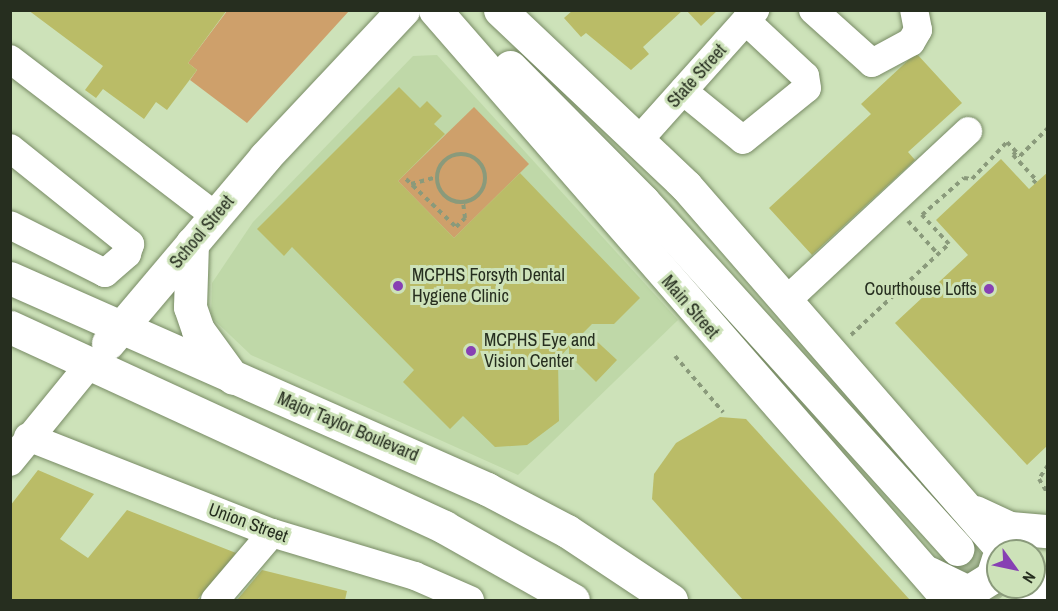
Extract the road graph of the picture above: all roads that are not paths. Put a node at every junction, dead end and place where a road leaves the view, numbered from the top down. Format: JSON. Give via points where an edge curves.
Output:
{"nodes":[{"id":1,"x":403,"y":10,"type":"edge"},
{"id":2,"x":435,"y":10,"type":"edge"},
{"id":3,"x":456,"y":10,"type":"edge"},
{"id":4,"x":500,"y":10,"type":"edge"},
{"id":5,"x":813,"y":10,"type":"edge"},
{"id":6,"x":914,"y":10,"type":"edge"},
{"id":7,"x":751,"y":16,"type":"edge"},
{"id":8,"x":10,"y":59,"type":"edge"},
{"id":9,"x":683,"y":91,"type":"junction"},
{"id":10,"x":968,"y":131,"type":"dead end"},
{"id":11,"x":638,"y":141,"type":"junction"},
{"id":12,"x":10,"y":148,"type":"edge"},
{"id":13,"x":215,"y":216,"type":"junction"},
{"id":14,"x":10,"y":225,"type":"edge"},
{"id":15,"x":192,"y":243,"type":"junction"},
{"id":16,"x":10,"y":278,"type":"edge"},
{"id":17,"x":786,"y":301,"type":"junction"},
{"id":18,"x":10,"y":327,"type":"edge"},
{"id":19,"x":121,"y":328,"type":"junction"},
{"id":20,"x":90,"y":364,"type":"junction"},
{"id":21,"x":234,"y":380,"type":"junction"},
{"id":22,"x":28,"y":437,"type":"junction"},
{"id":23,"x":10,"y":462,"type":"edge"},
{"id":24,"x":964,"y":506,"type":"junction"},
{"id":25,"x":1047,"y":531,"type":"edge"},
{"id":26,"x":272,"y":533,"type":"junction"},
{"id":27,"x":990,"y":539,"type":"tunnel mouth"},
{"id":28,"x":957,"y":549,"type":"tunnel mouth"},
{"id":29,"x":922,"y":569,"type":"junction"},
{"id":30,"x":986,"y":581,"type":"edge"},
{"id":31,"x":215,"y":600,"type":"edge"},
{"id":32,"x":470,"y":600,"type":"edge"},
{"id":33,"x":573,"y":600,"type":"edge"},
{"id":34,"x":671,"y":600,"type":"edge"},
{"id":35,"x":950,"y":600,"type":"edge"}],
"edges":[{"from":1,"to":13,"type":"main road","name":"School Street"},
{"from":2,"to":29,"type":"main road","name":"Main Street"},
{"from":3,"to":28,"type":"main road","via":[[643,201]]},
{"from":4,"to":11,"type":"main road"},
{"from":5,"to":6,"type":"street","via":[[872,63],[911,42],[918,30]]},
{"from":7,"to":9,"type":"street","name":"State Street"},
{"from":7,"to":9,"type":"street","via":[[805,76],[807,88],[743,140]]},
{"from":8,"to":13,"type":"street"},
{"from":9,"to":11,"type":"street","name":"State Street"},
{"from":10,"to":17,"type":"street"},
{"from":11,"to":17,"type":"main road","via":[[686,186]]},
{"from":12,"to":14,"type":"street","via":[[130,244],[127,254],[105,273]]},
{"from":13,"to":15,"type":"main road","name":"School Street"},
{"from":15,"to":19,"type":"main road","name":"School Street"},
{"from":15,"to":21,"type":"main road","via":[[189,301],[198,330]]},
{"from":16,"to":19,"type":"main road","name":"Major Taylor Boulevard"},
{"from":17,"to":24,"type":"main road"},
{"from":18,"to":20,"type":"main road"},
{"from":19,"to":20,"type":"main road","name":"School Street"},
{"from":19,"to":21,"type":"main road","name":"Major Taylor Boulevard"},
{"from":20,"to":22,"type":"street","name":"School Street"},
{"from":20,"to":33,"type":"main road","via":[[435,522]]},
{"from":21,"to":34,"type":"main road","name":"Major Taylor Boulevard","via":[[337,420],[518,504]]},
{"from":22,"to":23,"type":"street","name":"School Street"},
{"from":22,"to":26,"type":"street","name":"Union Street"},
{"from":24,"to":25,"type":"main road","via":[[1010,528]]},
{"from":24,"to":27,"type":"main road"},
{"from":26,"to":31,"type":"street"},
{"from":26,"to":32,"type":"street","name":"Union Street","via":[[415,576]]},
{"from":29,"to":30,"type":"main road","via":[[968,592]]},
{"from":29,"to":35,"type":"main road","name":"Main Street"}]}
